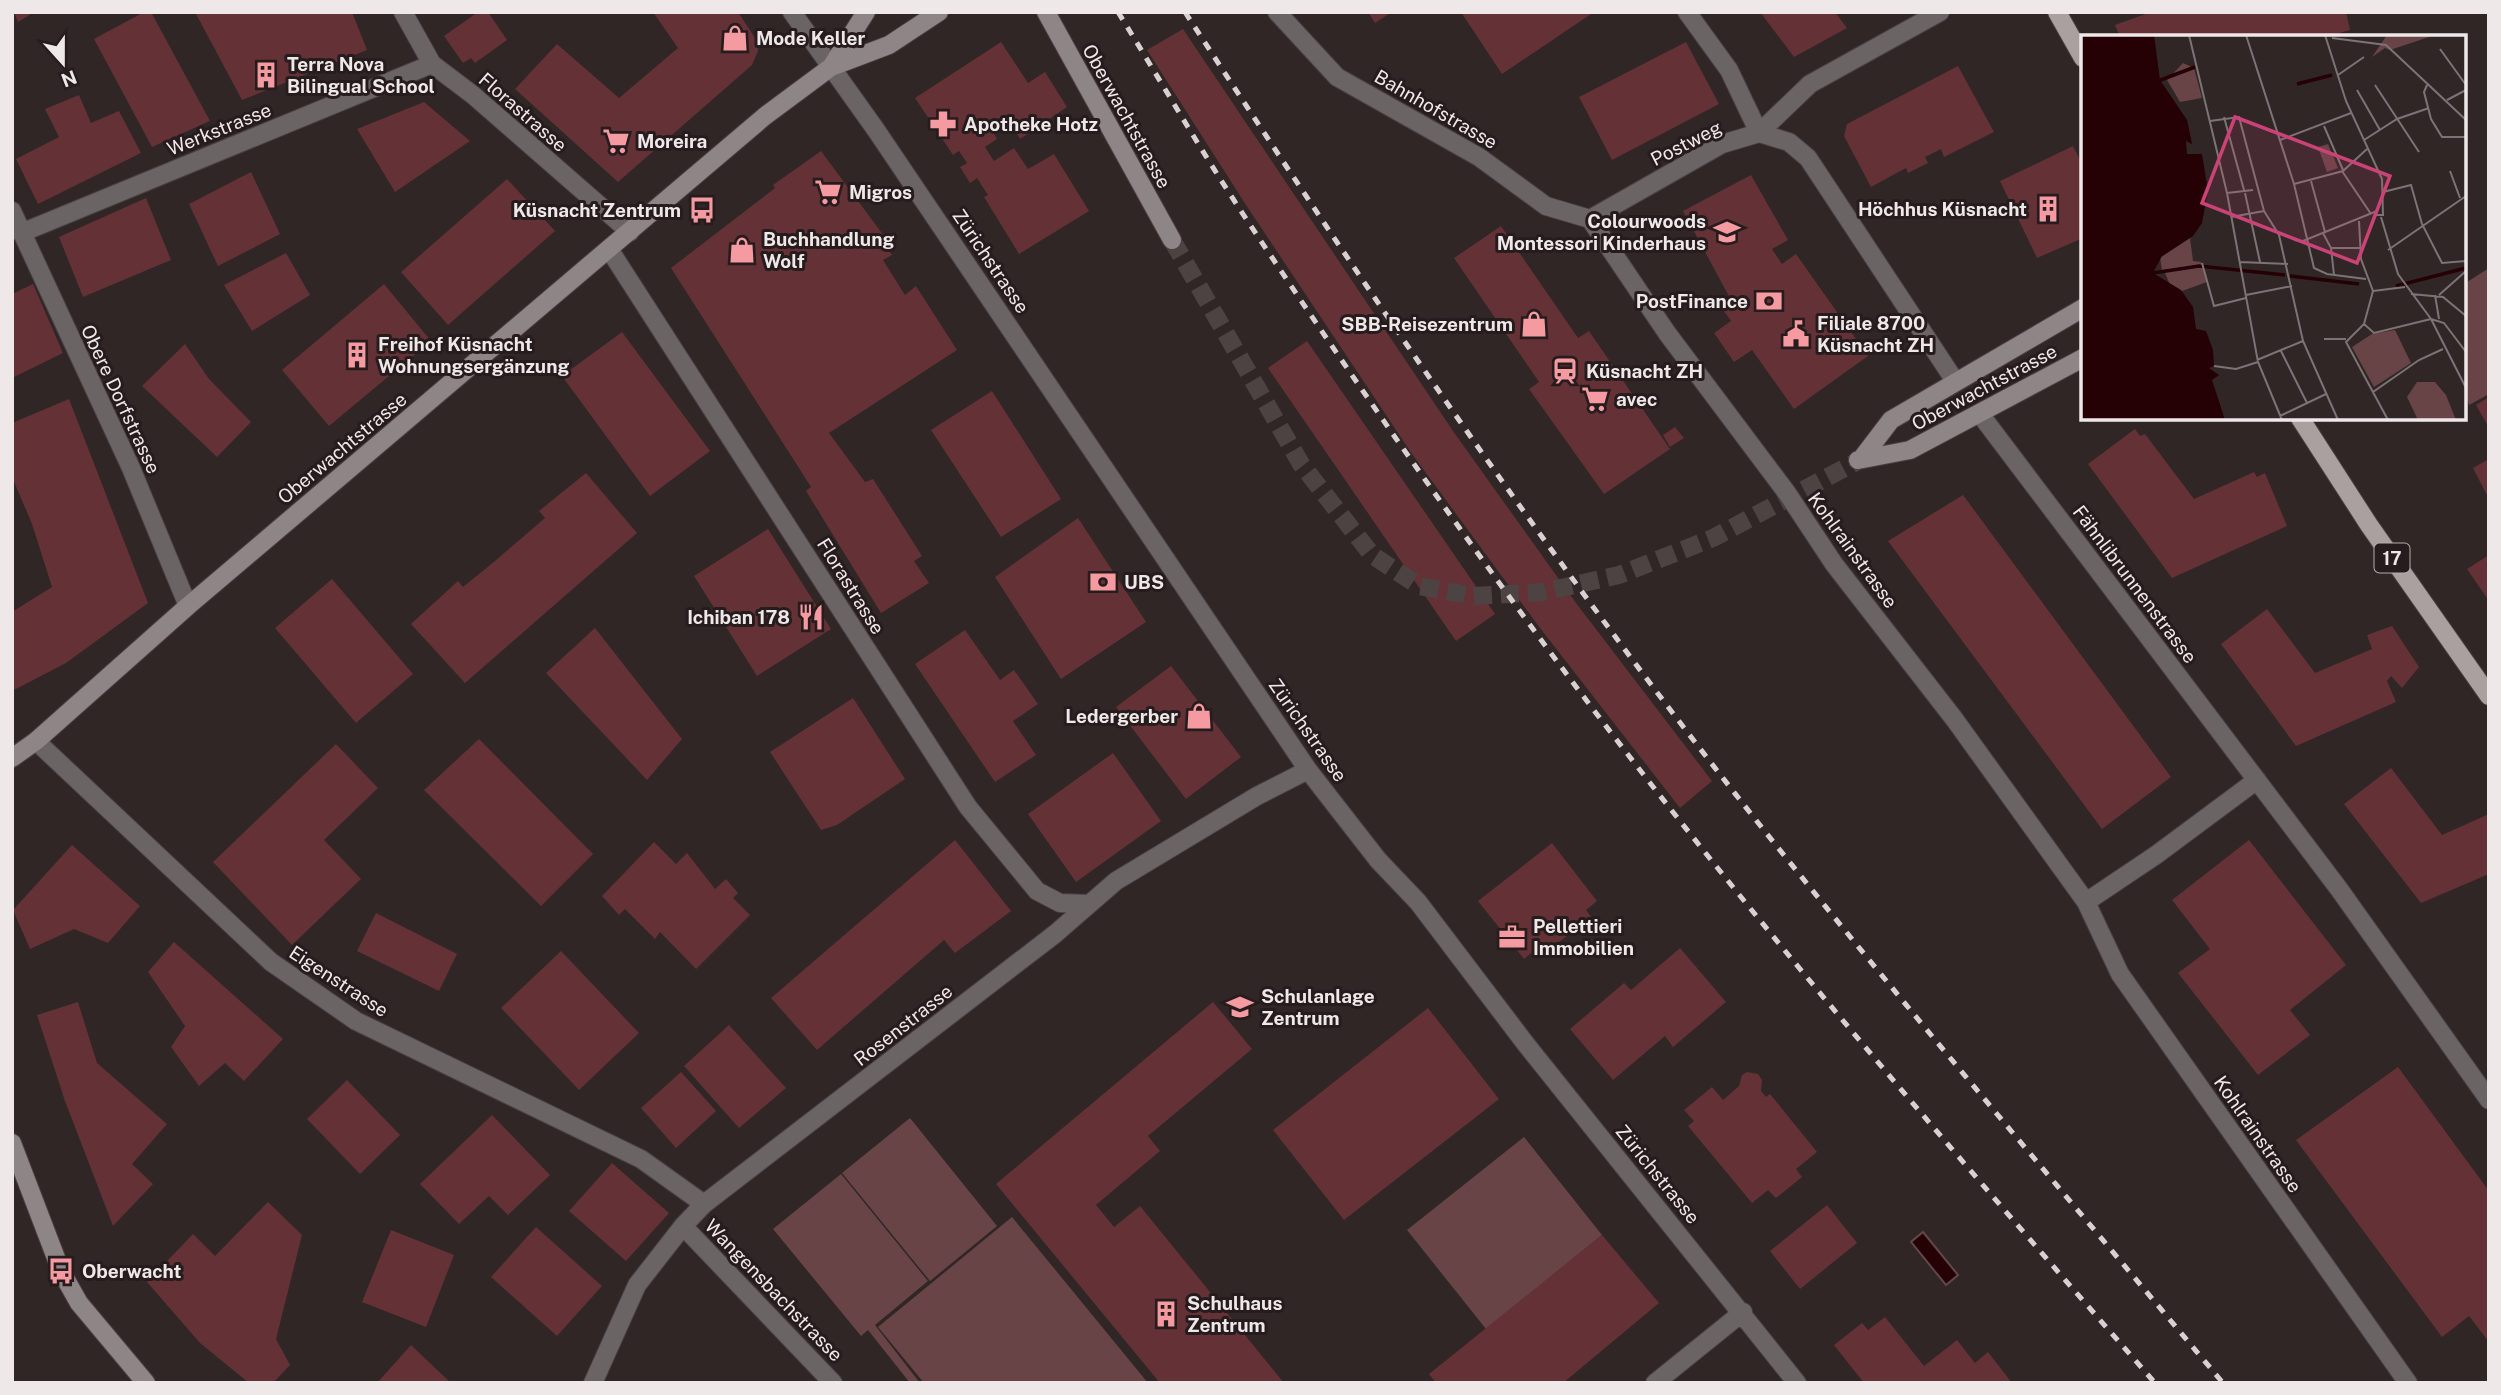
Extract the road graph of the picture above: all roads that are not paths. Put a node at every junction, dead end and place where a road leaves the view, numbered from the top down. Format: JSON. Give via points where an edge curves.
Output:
{"nodes":[{"id":1,"x":403,"y":12,"type":"edge"},
{"id":2,"x":792,"y":12,"type":"edge"},
{"id":3,"x":866,"y":12,"type":"edge"},
{"id":4,"x":939,"y":12,"type":"edge"},
{"id":5,"x":1045,"y":12,"type":"edge"},
{"id":6,"x":1277,"y":12,"type":"edge"},
{"id":7,"x":1687,"y":12,"type":"edge"},
{"id":8,"x":1940,"y":12,"type":"edge"},
{"id":9,"x":2057,"y":12,"type":"edge"},
{"id":10,"x":2081,"y":54,"type":"edge"},
{"id":11,"x":432,"y":64,"type":"junction"},
{"id":12,"x":831,"y":67,"type":"junction"},
{"id":13,"x":1759,"y":133,"type":"junction"},
{"id":14,"x":12,"y":211,"type":"edge"},
{"id":15,"x":1590,"y":219,"type":"junction"},
{"id":16,"x":630,"y":232,"type":"junction"},
{"id":17,"x":21,"y":233,"type":"junction"},
{"id":18,"x":1172,"y":240,"type":"tunnel mouth"},
{"id":19,"x":609,"y":249,"type":"junction"},
{"id":20,"x":2081,"y":309,"type":"edge"},
{"id":21,"x":2081,"y":359,"type":"edge"},
{"id":22,"x":1955,"y":381,"type":"junction"},
{"id":23,"x":1980,"y":414,"type":"junction"},
{"id":24,"x":2301,"y":420,"type":"edge"},
{"id":25,"x":188,"y":606,"type":"junction"},
{"id":26,"x":2489,"y":696,"type":"edge"},
{"id":27,"x":36,"y":741,"type":"junction"},
{"id":28,"x":12,"y":758,"type":"edge"},
{"id":29,"x":1308,"y":770,"type":"junction"},
{"id":30,"x":2257,"y":780,"type":"junction"},
{"id":31,"x":2086,"y":902,"type":"junction"},
{"id":32,"x":1089,"y":904,"type":"junction"},
{"id":33,"x":2489,"y":1100,"type":"edge"},
{"id":34,"x":12,"y":1143,"type":"edge"},
{"id":35,"x":704,"y":1204,"type":"junction"},
{"id":36,"x":683,"y":1226,"type":"junction"},
{"id":37,"x":1743,"y":1312,"type":"junction"},
{"id":38,"x":146,"y":1383,"type":"edge"},
{"id":39,"x":593,"y":1383,"type":"edge"},
{"id":40,"x":833,"y":1383,"type":"edge"},
{"id":41,"x":1655,"y":1383,"type":"edge"},
{"id":42,"x":1797,"y":1383,"type":"edge"},
{"id":43,"x":2408,"y":1383,"type":"edge"}],
"edges":[{"from":1,"to":11,"type":"street","name":"Florastrasse"},
{"from":2,"to":12,"type":"street","name":"Zürichstrasse"},
{"from":3,"to":12,"type":"main road","name":"Oberwachtstrasse"},
{"from":4,"to":12,"type":"main road","name":"Oberwachtstrasse","via":[[889,45]]},
{"from":5,"to":18,"type":"main road","name":"Oberwachtstrasse"},
{"from":6,"to":15,"type":"street","name":"Bahnhofstrasse","via":[[1337,77],[1479,157],[1546,206]]},
{"from":7,"to":13,"type":"street","via":[[1729,71]]},
{"from":8,"to":13,"type":"street","name":"Postweg","via":[[1810,83]]},
{"from":9,"to":10,"type":"main road"},
{"from":11,"to":16,"type":"street","name":"Florastrasse","via":[[473,94]]},
{"from":11,"to":17,"type":"street","name":"Werkstrasse"},
{"from":12,"to":16,"type":"main road","name":"Oberwachtstrasse","via":[[765,116]]},
{"from":12,"to":29,"type":"street","name":"Zürichstrasse"},
{"from":13,"to":15,"type":"street","name":"Postweg","via":[[1722,144]]},
{"from":13,"to":22,"type":"street","via":[[1789,142],[1808,158]]},
{"from":14,"to":17,"type":"street","name":"Obere Dorfstrasse"},
{"from":15,"to":31,"type":"street","name":"Kohlrainstrasse","via":[[1834,564],[1955,720]]},
{"from":16,"to":19,"type":"main road","name":"Oberwachtstrasse"},
{"from":17,"to":25,"type":"street","name":"Obere Dorfstrasse","via":[[131,468]]},
{"from":19,"to":25,"type":"main road","name":"Oberwachtstrasse"},
{"from":19,"to":32,"type":"street","name":"Florastrasse","via":[[968,807],[1037,891],[1059,903]]},
{"from":20,"to":22,"type":"main road","name":"Oberwachtstrasse"},
{"from":21,"to":23,"type":"main road","name":"Oberwachtstrasse"},
{"from":22,"to":23,"type":"main road","name":"Oberwachtstrasse","via":[[1891,420],[1859,460],[1910,450]]},
{"from":23,"to":30,"type":"street","name":"Fähnlibrunnenstrasse"},
{"from":24,"to":26,"type":"main road","number":"17"},
{"from":25,"to":27,"type":"main road","name":"Oberwachtstrasse"},
{"from":27,"to":28,"type":"main road","name":"Oberwachtstrasse"},
{"from":27,"to":35,"type":"street","name":"Eigenstrasse","via":[[271,962],[356,1021],[641,1159]]},
{"from":29,"to":32,"type":"street","name":"Rosenstrasse","via":[[1116,881]]},
{"from":29,"to":37,"type":"street","name":"Zürichstrasse"},
{"from":30,"to":31,"type":"street"},
{"from":30,"to":33,"type":"street","name":"Fähnlibrunnenstrasse"},
{"from":31,"to":43,"type":"street","name":"Kohlrainstrasse","via":[[2120,974]]},
{"from":32,"to":35,"type":"street","name":"Rosenstrasse"},
{"from":34,"to":38,"type":"main road","via":[[61,1270],[79,1303]]},
{"from":35,"to":36,"type":"street","name":"Rosenstrasse"},
{"from":36,"to":39,"type":"street","name":"Rosenstrasse","via":[[637,1285]]},
{"from":36,"to":40,"type":"street","name":"Wangensbachstrasse"},
{"from":37,"to":41,"type":"street"},
{"from":37,"to":42,"type":"street","name":"Zürichstrasse"}]}
